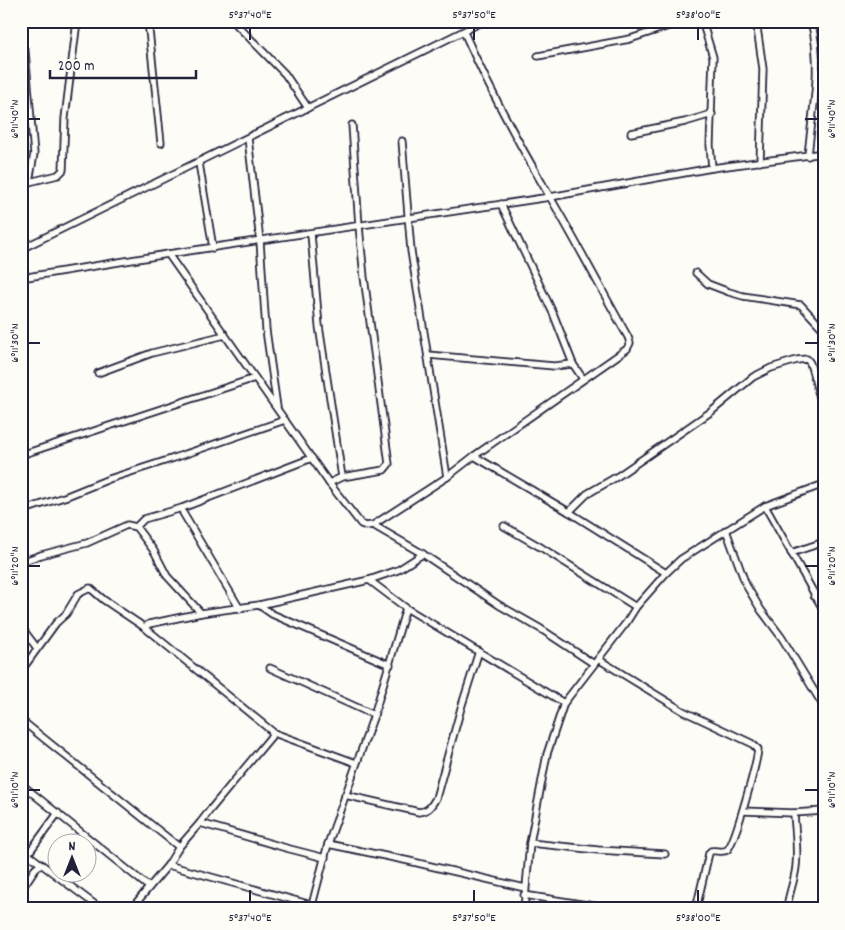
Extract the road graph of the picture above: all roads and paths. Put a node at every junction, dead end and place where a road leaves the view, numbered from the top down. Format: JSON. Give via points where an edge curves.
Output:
{"nodes":[{"id":1,"x":77,"y":21,"type":"edge"},
{"id":2,"x":148,"y":21,"type":"edge"},
{"id":3,"x":233,"y":21,"type":"edge"},
{"id":4,"x":484,"y":21,"type":"edge"},
{"id":5,"x":691,"y":21,"type":"edge"},
{"id":6,"x":702,"y":21,"type":"edge"},
{"id":7,"x":756,"y":21,"type":"edge"},
{"id":8,"x":810,"y":21,"type":"edge"},
{"id":9,"x":464,"y":32,"type":"junction"},
{"id":10,"x":24,"y":51,"type":"dead end"},
{"id":11,"x":538,"y":56,"type":"dead end"},
{"id":12,"x":308,"y":108,"type":"junction"},
{"id":13,"x":712,"y":114,"type":"junction"},
{"id":14,"x":352,"y":125,"type":"dead end"},
{"id":15,"x":631,"y":133,"type":"dead end"},
{"id":16,"x":248,"y":138,"type":"junction"},
{"id":17,"x":402,"y":141,"type":"dead end"},
{"id":18,"x":161,"y":143,"type":"dead end"},
{"id":19,"x":824,"y":153,"type":"edge"},
{"id":20,"x":808,"y":156,"type":"junction"},
{"id":21,"x":760,"y":162,"type":"junction"},
{"id":22,"x":199,"y":163,"type":"junction"},
{"id":23,"x":712,"y":168,"type":"junction"},
{"id":24,"x":29,"y":182,"type":"junction"},
{"id":25,"x":21,"y":184,"type":"edge"},
{"id":26,"x":550,"y":197,"type":"junction"},
{"id":27,"x":501,"y":204,"type":"junction"},
{"id":28,"x":408,"y":219,"type":"junction"},
{"id":29,"x":359,"y":226,"type":"junction"},
{"id":30,"x":311,"y":234,"type":"junction"},
{"id":31,"x":260,"y":241,"type":"junction"},
{"id":32,"x":212,"y":248,"type":"junction"},
{"id":33,"x":21,"y":249,"type":"edge"},
{"id":34,"x":168,"y":254,"type":"junction"},
{"id":35,"x":696,"y":273,"type":"dead end"},
{"id":36,"x":21,"y":278,"type":"edge"},
{"id":37,"x":824,"y":330,"type":"edge"},
{"id":38,"x":225,"y":335,"type":"junction"},
{"id":39,"x":428,"y":355,"type":"junction"},
{"id":40,"x":573,"y":364,"type":"junction"},
{"id":41,"x":824,"y":364,"type":"edge"},
{"id":42,"x":98,"y":373,"type":"dead end"},
{"id":43,"x":255,"y":378,"type":"junction"},
{"id":44,"x":814,"y":378,"type":"junction"},
{"id":45,"x":583,"y":379,"type":"junction"},
{"id":46,"x":824,"y":384,"type":"edge"},
{"id":47,"x":817,"y":388,"type":"junction"},
{"id":48,"x":278,"y":410,"type":"junction"},
{"id":49,"x":824,"y":412,"type":"edge"},
{"id":50,"x":285,"y":420,"type":"junction"},
{"id":51,"x":21,"y":455,"type":"edge"},
{"id":52,"x":474,"y":456,"type":"junction"},
{"id":53,"x":312,"y":458,"type":"junction"},
{"id":54,"x":447,"y":477,"type":"junction"},
{"id":55,"x":342,"y":478,"type":"junction"},
{"id":56,"x":329,"y":483,"type":"junction"},
{"id":57,"x":824,"y":484,"type":"edge"},
{"id":58,"x":765,"y":506,"type":"junction"},
{"id":59,"x":182,"y":508,"type":"junction"},
{"id":60,"x":21,"y":511,"type":"edge"},
{"id":61,"x":569,"y":512,"type":"junction"},
{"id":62,"x":373,"y":526,"type":"junction"},
{"id":63,"x":504,"y":526,"type":"dead end"},
{"id":64,"x":136,"y":527,"type":"junction"},
{"id":65,"x":726,"y":530,"type":"junction"},
{"id":66,"x":824,"y":542,"type":"edge"},
{"id":67,"x":791,"y":552,"type":"junction"},
{"id":68,"x":423,"y":554,"type":"junction"},
{"id":69,"x":21,"y":562,"type":"edge"},
{"id":70,"x":666,"y":573,"type":"junction"},
{"id":71,"x":369,"y":580,"type":"junction"},
{"id":72,"x":824,"y":592,"type":"edge"},
{"id":73,"x":814,"y":596,"type":"junction"},
{"id":74,"x":259,"y":605,"type":"junction"},
{"id":75,"x":636,"y":607,"type":"junction"},
{"id":76,"x":406,"y":608,"type":"junction"},
{"id":77,"x":240,"y":609,"type":"junction"},
{"id":78,"x":824,"y":611,"type":"edge"},
{"id":79,"x":201,"y":613,"type":"junction"},
{"id":80,"x":21,"y":627,"type":"edge"},
{"id":81,"x":144,"y":627,"type":"junction"},
{"id":82,"x":37,"y":648,"type":"junction"},
{"id":83,"x":479,"y":651,"type":"junction"},
{"id":84,"x":596,"y":661,"type":"junction"},
{"id":85,"x":390,"y":664,"type":"junction"},
{"id":86,"x":270,"y":668,"type":"dead end"},
{"id":87,"x":21,"y":671,"type":"edge"},
{"id":88,"x":564,"y":702,"type":"junction"},
{"id":89,"x":824,"y":707,"type":"edge"},
{"id":90,"x":374,"y":715,"type":"junction"},
{"id":91,"x":21,"y":720,"type":"edge"},
{"id":92,"x":274,"y":733,"type":"junction"},
{"id":93,"x":356,"y":763,"type":"junction"},
{"id":94,"x":21,"y":784,"type":"edge"},
{"id":95,"x":345,"y":795,"type":"junction"},
{"id":96,"x":743,"y":811,"type":"junction"},
{"id":97,"x":824,"y":811,"type":"edge"},
{"id":98,"x":58,"y":813,"type":"junction"},
{"id":99,"x":794,"y":813,"type":"junction"},
{"id":100,"x":200,"y":823,"type":"junction"},
{"id":101,"x":530,"y":843,"type":"junction"},
{"id":102,"x":328,"y":844,"type":"junction"},
{"id":103,"x":179,"y":847,"type":"junction"},
{"id":104,"x":21,"y":848,"type":"edge"},
{"id":105,"x":28,"y":854,"type":"junction"},
{"id":106,"x":665,"y":854,"type":"dead end"},
{"id":107,"x":325,"y":858,"type":"junction"},
{"id":108,"x":41,"y":864,"type":"junction"},
{"id":109,"x":168,"y":865,"type":"junction"},
{"id":110,"x":149,"y":887,"type":"junction"},
{"id":111,"x":21,"y":890,"type":"edge"},
{"id":112,"x":524,"y":891,"type":"junction"},
{"id":113,"x":312,"y":906,"type":"edge"},
{"id":114,"x":101,"y":909,"type":"edge"},
{"id":115,"x":131,"y":909,"type":"edge"},
{"id":116,"x":326,"y":909,"type":"edge"},
{"id":117,"x":524,"y":909,"type":"edge"},
{"id":118,"x":613,"y":909,"type":"edge"},
{"id":119,"x":696,"y":909,"type":"edge"},
{"id":120,"x":787,"y":909,"type":"edge"}],
"edges":[{"from":1,"to":24,"type":"street","via":[[65,118],[63,170],[58,176]]},
{"from":2,"to":18,"type":"street"},
{"from":3,"to":12,"type":"street","via":[[285,74]]},
{"from":4,"to":9,"type":"street"},
{"from":5,"to":11,"type":"street","via":[[630,39]]},
{"from":6,"to":13,"type":"street","via":[[713,58]]},
{"from":7,"to":21,"type":"street","via":[[763,69]]},
{"from":8,"to":20,"type":"street","via":[[817,56]]},
{"from":9,"to":12,"type":"street"},
{"from":9,"to":26,"type":"street","via":[[481,71]]},
{"from":10,"to":24,"type":"street","via":[[34,154]]},
{"from":12,"to":16,"type":"street"},
{"from":13,"to":15,"type":"street"},
{"from":13,"to":23,"type":"street"},
{"from":14,"to":29,"type":"street"},
{"from":16,"to":22,"type":"street"},
{"from":16,"to":31,"type":"street"},
{"from":17,"to":28,"type":"street"},
{"from":19,"to":20,"type":"street"},
{"from":20,"to":21,"type":"street"},
{"from":21,"to":23,"type":"street"},
{"from":22,"to":32,"type":"street"},
{"from":22,"to":33,"type":"street"},
{"from":23,"to":26,"type":"street"},
{"from":24,"to":25,"type":"street"},
{"from":26,"to":27,"type":"street"},
{"from":26,"to":45,"type":"street","via":[[630,343]]},
{"from":27,"to":28,"type":"street"},
{"from":27,"to":40,"type":"street"},
{"from":28,"to":29,"type":"street"},
{"from":28,"to":39,"type":"street"},
{"from":29,"to":30,"type":"street"},
{"from":29,"to":55,"type":"street","via":[[389,464],[384,470]]},
{"from":30,"to":31,"type":"street"},
{"from":30,"to":55,"type":"street","via":[[318,326]]},
{"from":31,"to":32,"type":"street"},
{"from":31,"to":48,"type":"street","via":[[266,330]]},
{"from":32,"to":34,"type":"street"},
{"from":34,"to":36,"type":"street"},
{"from":34,"to":38,"type":"street"},
{"from":35,"to":37,"type":"street","via":[[708,284],[729,292],[801,305]]},
{"from":38,"to":42,"type":"street","via":[[152,353]]},
{"from":38,"to":43,"type":"street"},
{"from":39,"to":40,"type":"street","via":[[554,366]]},
{"from":39,"to":54,"type":"street"},
{"from":40,"to":45,"type":"street"},
{"from":41,"to":44,"type":"street"},
{"from":43,"to":48,"type":"street"},
{"from":43,"to":51,"type":"street"},
{"from":44,"to":47,"type":"street"},
{"from":44,"to":61,"type":"street","via":[[810,363],[804,358],[761,373],[662,446],[587,494]]},
{"from":45,"to":52,"type":"street"},
{"from":46,"to":47,"type":"street"},
{"from":47,"to":49,"type":"street"},
{"from":48,"to":50,"type":"street"},
{"from":50,"to":53,"type":"street"},
{"from":50,"to":60,"type":"street"},
{"from":52,"to":54,"type":"street"},
{"from":52,"to":61,"type":"street"},
{"from":53,"to":56,"type":"street"},
{"from":53,"to":59,"type":"street"},
{"from":54,"to":62,"type":"street"},
{"from":55,"to":56,"type":"street"},
{"from":56,"to":62,"type":"street","via":[[361,524]]},
{"from":57,"to":58,"type":"street"},
{"from":58,"to":65,"type":"street"},
{"from":58,"to":67,"type":"street"},
{"from":59,"to":64,"type":"street","via":[[144,519]]},
{"from":59,"to":77,"type":"street"},
{"from":61,"to":70,"type":"street"},
{"from":62,"to":68,"type":"street"},
{"from":63,"to":75,"type":"street"},
{"from":64,"to":69,"type":"street","via":[[127,525],[87,543]]},
{"from":64,"to":79,"type":"street","via":[[167,576]]},
{"from":65,"to":70,"type":"street","via":[[681,559]]},
{"from":65,"to":89,"type":"street","via":[[746,585]]},
{"from":66,"to":67,"type":"street"},
{"from":67,"to":73,"type":"street"},
{"from":68,"to":71,"type":"street","via":[[398,570]]},
{"from":68,"to":84,"type":"street","via":[[499,605]]},
{"from":70,"to":75,"type":"street"},
{"from":71,"to":74,"type":"street"},
{"from":71,"to":76,"type":"street"},
{"from":72,"to":73,"type":"street"},
{"from":73,"to":78,"type":"street"},
{"from":74,"to":77,"type":"street"},
{"from":74,"to":85,"type":"street"},
{"from":75,"to":84,"type":"street"},
{"from":76,"to":83,"type":"street"},
{"from":76,"to":85,"type":"street"},
{"from":77,"to":79,"type":"street"},
{"from":79,"to":81,"type":"street"},
{"from":80,"to":82,"type":"street"},
{"from":81,"to":82,"type":"street","via":[[90,588],[78,594],[66,614]]},
{"from":81,"to":92,"type":"street"},
{"from":82,"to":87,"type":"street"},
{"from":83,"to":88,"type":"street"},
{"from":83,"to":95,"type":"street","via":[[431,807],[426,812],[419,812]]},
{"from":84,"to":88,"type":"street"},
{"from":84,"to":96,"type":"street","via":[[683,711],[756,746],[758,754]]},
{"from":85,"to":90,"type":"street"},
{"from":86,"to":90,"type":"street"},
{"from":88,"to":101,"type":"street","via":[[547,754]]},
{"from":90,"to":93,"type":"street"},
{"from":91,"to":103,"type":"street"},
{"from":92,"to":93,"type":"street"},
{"from":92,"to":100,"type":"street"},
{"from":93,"to":95,"type":"street"},
{"from":94,"to":98,"type":"street"},
{"from":95,"to":102,"type":"street"},
{"from":96,"to":99,"type":"street"},
{"from":96,"to":119,"type":"street","via":[[729,848],[711,850],[709,854]]},
{"from":97,"to":99,"type":"street"},
{"from":98,"to":105,"type":"street"},
{"from":98,"to":110,"type":"street"},
{"from":99,"to":120,"type":"street","via":[[796,861]]},
{"from":100,"to":103,"type":"street"},
{"from":100,"to":107,"type":"street"},
{"from":101,"to":106,"type":"street"},
{"from":101,"to":112,"type":"street"},
{"from":102,"to":107,"type":"street"},
{"from":102,"to":112,"type":"street","via":[[409,860]]},
{"from":103,"to":109,"type":"street"},
{"from":104,"to":105,"type":"street"},
{"from":105,"to":108,"type":"street"},
{"from":107,"to":113,"type":"street"},
{"from":108,"to":111,"type":"street"},
{"from":108,"to":114,"type":"street"},
{"from":109,"to":110,"type":"street"},
{"from":109,"to":113,"type":"street"},
{"from":110,"to":115,"type":"street"},
{"from":112,"to":117,"type":"street"},
{"from":112,"to":118,"type":"street"},
{"from":113,"to":116,"type":"street"}]}
